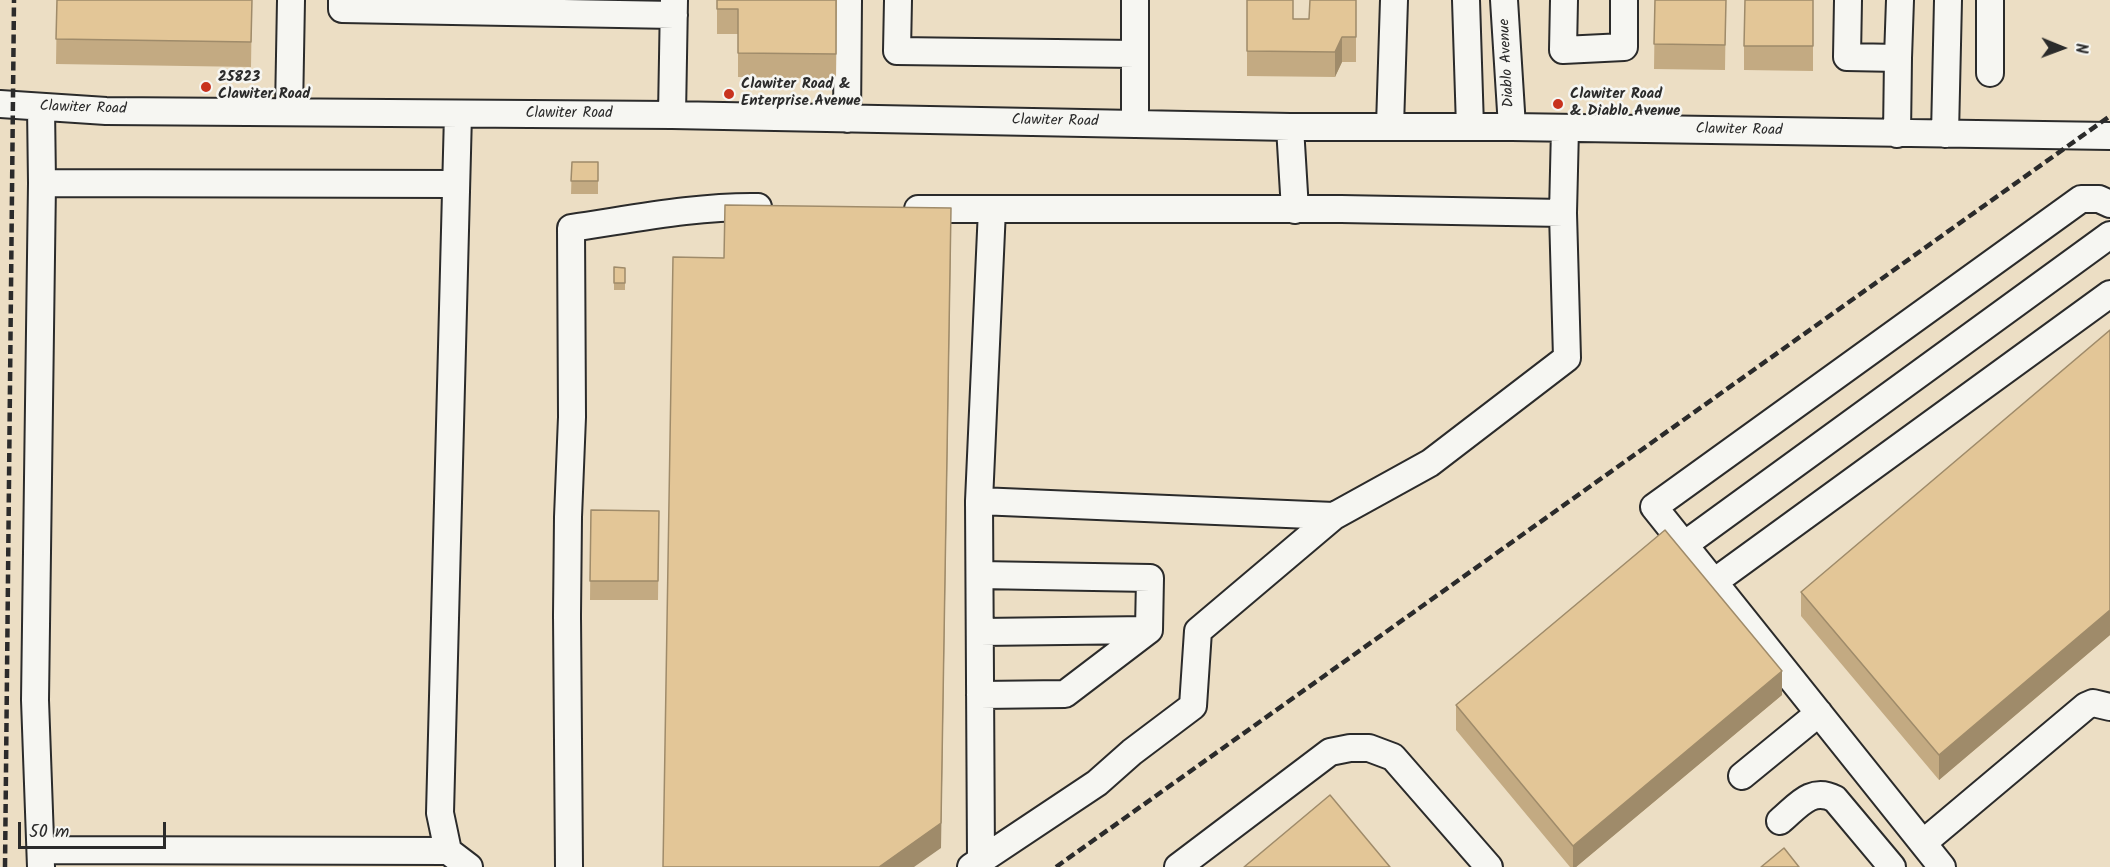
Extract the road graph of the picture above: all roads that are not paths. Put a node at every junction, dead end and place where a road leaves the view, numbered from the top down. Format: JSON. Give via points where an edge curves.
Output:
{"nodes":[{"id":1,"x":291,"y":0,"type":"edge"},
{"id":2,"x":342,"y":0,"type":"edge"},
{"id":3,"x":848,"y":0,"type":"edge"},
{"id":4,"x":898,"y":0,"type":"edge"},
{"id":5,"x":1135,"y":0,"type":"edge"},
{"id":6,"x":1394,"y":0,"type":"edge"},
{"id":7,"x":1466,"y":0,"type":"edge"},
{"id":8,"x":1504,"y":0,"type":"edge"},
{"id":9,"x":1564,"y":0,"type":"edge"},
{"id":10,"x":1624,"y":0,"type":"edge"},
{"id":11,"x":1848,"y":0,"type":"edge"},
{"id":12,"x":1900,"y":0,"type":"edge"},
{"id":13,"x":1948,"y":0,"type":"edge"},
{"id":14,"x":1990,"y":0,"type":"edge"},
{"id":15,"x":674,"y":8,"type":"edge"},
{"id":16,"x":1135,"y":54,"type":"junction"},
{"id":17,"x":1898,"y":58,"type":"junction"},
{"id":18,"x":1990,"y":73,"type":"dead end"},
{"id":19,"x":0,"y":104,"type":"edge"},
{"id":20,"x":41,"y":107,"type":"junction"},
{"id":21,"x":289,"y":111,"type":"junction"},
{"id":22,"x":458,"y":114,"type":"junction"},
{"id":23,"x":672,"y":115,"type":"junction"},
{"id":24,"x":847,"y":119,"type":"junction"},
{"id":25,"x":1135,"y":123,"type":"junction"},
{"id":26,"x":1390,"y":126,"type":"junction"},
{"id":27,"x":1290,"y":127,"type":"junction"},
{"id":28,"x":1470,"y":127,"type":"junction"},
{"id":29,"x":1512,"y":127,"type":"junction"},
{"id":30,"x":1565,"y":128,"type":"junction"},
{"id":31,"x":1897,"y":134,"type":"junction"},
{"id":32,"x":1945,"y":134,"type":"junction"},
{"id":33,"x":2110,"y":136,"type":"edge"},
{"id":34,"x":42,"y":183,"type":"junction"},
{"id":35,"x":455,"y":184,"type":"junction"},
{"id":36,"x":2110,"y":204,"type":"edge"},
{"id":37,"x":784,"y":208,"type":"edge"},
{"id":38,"x":899,"y":209,"type":"edge"},
{"id":39,"x":992,"y":209,"type":"junction"},
{"id":40,"x":1295,"y":210,"type":"junction"},
{"id":41,"x":1563,"y":213,"type":"junction"},
{"id":42,"x":2110,"y":235,"type":"edge"},
{"id":43,"x":2110,"y":294,"type":"edge"},
{"id":44,"x":979,"y":501,"type":"junction"},
{"id":45,"x":1334,"y":516,"type":"junction"},
{"id":46,"x":1684,"y":545,"type":"junction"},
{"id":47,"x":980,"y":575,"type":"junction"},
{"id":48,"x":1714,"y":582,"type":"junction"},
{"id":49,"x":1149,"y":630,"type":"junction"},
{"id":50,"x":980,"y":632,"type":"junction"},
{"id":51,"x":980,"y":695,"type":"junction"},
{"id":52,"x":2110,"y":707,"type":"edge"},
{"id":53,"x":1819,"y":713,"type":"junction"},
{"id":54,"x":1742,"y":776,"type":"dead end"},
{"id":55,"x":1780,"y":821,"type":"dead end"},
{"id":56,"x":1923,"y":843,"type":"junction"},
{"id":57,"x":448,"y":850,"type":"junction"},
{"id":58,"x":42,"y":859,"type":"edge"},
{"id":59,"x":976,"y":864,"type":"edge"},
{"id":60,"x":469,"y":867,"type":"edge"},
{"id":61,"x":569,"y":867,"type":"edge"},
{"id":62,"x":1178,"y":867,"type":"edge"},
{"id":63,"x":1489,"y":867,"type":"edge"},
{"id":64,"x":1892,"y":867,"type":"edge"},
{"id":65,"x":1942,"y":867,"type":"edge"}],
"edges":[{"from":1,"to":21,"type":"street"},
{"from":2,"to":15,"type":"street","via":[[342,9]]},
{"from":3,"to":24,"type":"street"},
{"from":4,"to":16,"type":"street","via":[[897,51]]},
{"from":5,"to":16,"type":"street"},
{"from":6,"to":26,"type":"street"},
{"from":7,"to":28,"type":"street"},
{"from":8,"to":29,"type":"street","name":"Diablo Avenue"},
{"from":9,"to":10,"type":"street","via":[[1563,50],[1624,47]]},
{"from":11,"to":17,"type":"street","via":[[1847,57]]},
{"from":12,"to":17,"type":"street"},
{"from":13,"to":32,"type":"street"},
{"from":14,"to":18,"type":"street"},
{"from":15,"to":23,"type":"street"},
{"from":16,"to":25,"type":"street"},
{"from":17,"to":31,"type":"street"},
{"from":19,"to":20,"type":"street","name":"Clawiter Road"},
{"from":20,"to":21,"type":"street","name":"Clawiter Road"},
{"from":20,"to":34,"type":"street"},
{"from":21,"to":22,"type":"street","name":"Clawiter Road"},
{"from":22,"to":23,"type":"street","name":"Clawiter Road"},
{"from":22,"to":35,"type":"street"},
{"from":23,"to":24,"type":"street","name":"Clawiter Road"},
{"from":24,"to":25,"type":"street","name":"Clawiter Road"},
{"from":25,"to":27,"type":"street","name":"Clawiter Road"},
{"from":26,"to":27,"type":"street","name":"Clawiter Road"},
{"from":26,"to":28,"type":"street","name":"Clawiter Road"},
{"from":27,"to":40,"type":"street"},
{"from":28,"to":29,"type":"street","name":"Clawiter Road"},
{"from":29,"to":30,"type":"street","name":"Clawiter Road"},
{"from":30,"to":31,"type":"street","name":"Clawiter Road"},
{"from":30,"to":41,"type":"street"},
{"from":31,"to":32,"type":"street","name":"Clawiter Road"},
{"from":32,"to":33,"type":"street","name":"Clawiter Road"},
{"from":34,"to":35,"type":"street"},
{"from":34,"to":58,"type":"street","via":[[34,700]]},
{"from":35,"to":57,"type":"street","via":[[440,813]]},
{"from":36,"to":46,"type":"street","via":[[2081,199],[1654,507]]},
{"from":37,"to":61,"type":"street","via":[[737,207],[571,228]]},
{"from":38,"to":39,"type":"street"},
{"from":39,"to":40,"type":"street"},
{"from":39,"to":44,"type":"street"},
{"from":40,"to":41,"type":"street"},
{"from":41,"to":45,"type":"street","via":[[1567,358],[1430,463]]},
{"from":42,"to":46,"type":"street"},
{"from":43,"to":48,"type":"street"},
{"from":44,"to":45,"type":"street"},
{"from":44,"to":47,"type":"street"},
{"from":45,"to":59,"type":"street","via":[[1198,631],[1193,706],[1097,783]]},
{"from":46,"to":48,"type":"street"},
{"from":47,"to":49,"type":"street","via":[[1150,578]]},
{"from":47,"to":50,"type":"street"},
{"from":48,"to":53,"type":"street"},
{"from":49,"to":50,"type":"street"},
{"from":49,"to":51,"type":"street","via":[[1065,694]]},
{"from":50,"to":51,"type":"street"},
{"from":51,"to":59,"type":"street"},
{"from":52,"to":56,"type":"street","via":[[2093,703],[2086,706]]},
{"from":53,"to":54,"type":"street"},
{"from":53,"to":56,"type":"street"},
{"from":55,"to":64,"type":"street","via":[[1810,796],[1826,794],[1835,799]]},
{"from":56,"to":65,"type":"street"},
{"from":57,"to":58,"type":"street"},
{"from":57,"to":60,"type":"street"},
{"from":62,"to":63,"type":"street","via":[[1330,752],[1350,748],[1369,748],[1393,757]]}]}
